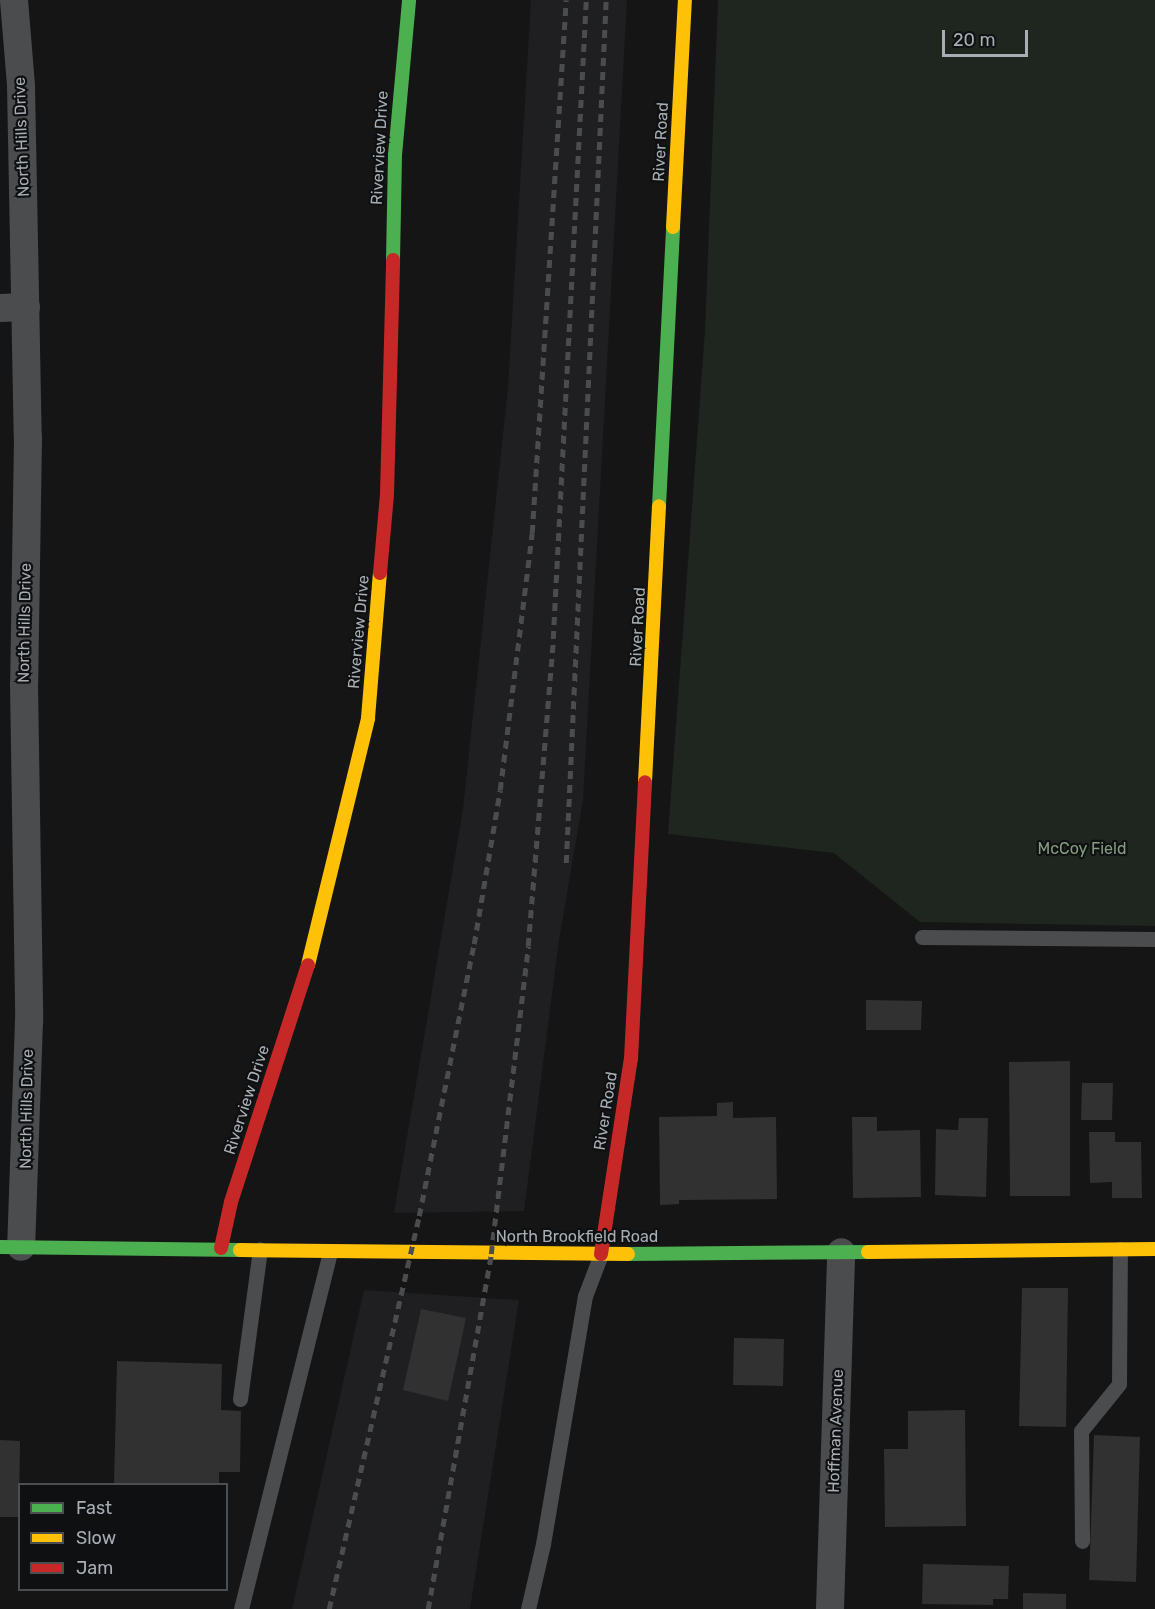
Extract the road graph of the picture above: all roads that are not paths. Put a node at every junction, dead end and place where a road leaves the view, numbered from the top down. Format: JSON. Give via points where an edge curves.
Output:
{"nodes":[{"id":1,"x":14,"y":0,"type":"edge"},
{"id":2,"x":409,"y":0,"type":"edge"},
{"id":3,"x":685,"y":0,"type":"edge"},
{"id":4,"x":13,"y":307,"type":"edge"},
{"id":5,"x":922,"y":937,"type":"dead end"},
{"id":6,"x":1155,"y":939,"type":"edge"},
{"id":7,"x":10,"y":1247,"type":"edge"},
{"id":8,"x":221,"y":1248,"type":"junction"},
{"id":9,"x":261,"y":1249,"type":"junction"},
{"id":10,"x":1155,"y":1249,"type":"edge"},
{"id":11,"x":1120,"y":1250,"type":"junction"},
{"id":12,"x":330,"y":1251,"type":"junction"},
{"id":13,"x":841,"y":1252,"type":"junction"},
{"id":14,"x":601,"y":1254,"type":"junction"},
{"id":15,"x":240,"y":1400,"type":"dead end"},
{"id":16,"x":1082,"y":1541,"type":"dead end"},
{"id":17,"x":241,"y":1609,"type":"edge"},
{"id":18,"x":528,"y":1609,"type":"edge"},
{"id":19,"x":830,"y":1609,"type":"edge"}],
"edges":[{"from":1,"to":4,"type":"street","name":"North Hills Drive","via":[[21,86]]},
{"from":2,"to":8,"type":"street","name":"Riverview Drive","via":[[395,155],[387,494],[368,718],[318,934],[231,1202]]},
{"from":3,"to":14,"type":"street","name":"River Road","via":[[631,1059]]},
{"from":4,"to":7,"type":"street","name":"North Hills Drive","via":[[29,1021]]},
{"from":5,"to":6,"type":"lane"},
{"from":7,"to":8,"type":"street","name":"North Brookfield Road"},
{"from":8,"to":9,"type":"street","name":"North Brookfield Road"},
{"from":9,"to":12,"type":"street","name":"North Brookfield Road"},
{"from":9,"to":15,"type":"lane"},
{"from":10,"to":11,"type":"street","name":"North Brookfield Road"},
{"from":11,"to":13,"type":"street","name":"North Brookfield Road"},
{"from":11,"to":16,"type":"lane","via":[[1119,1384],[1081,1431]]},
{"from":12,"to":14,"type":"street","name":"North Brookfield Road"},
{"from":12,"to":17,"type":"lane"},
{"from":13,"to":14,"type":"street","name":"North Brookfield Road"},
{"from":13,"to":19,"type":"street","name":"Hoffman Avenue"},
{"from":14,"to":18,"type":"lane","via":[[585,1296],[543,1544]]}]}
